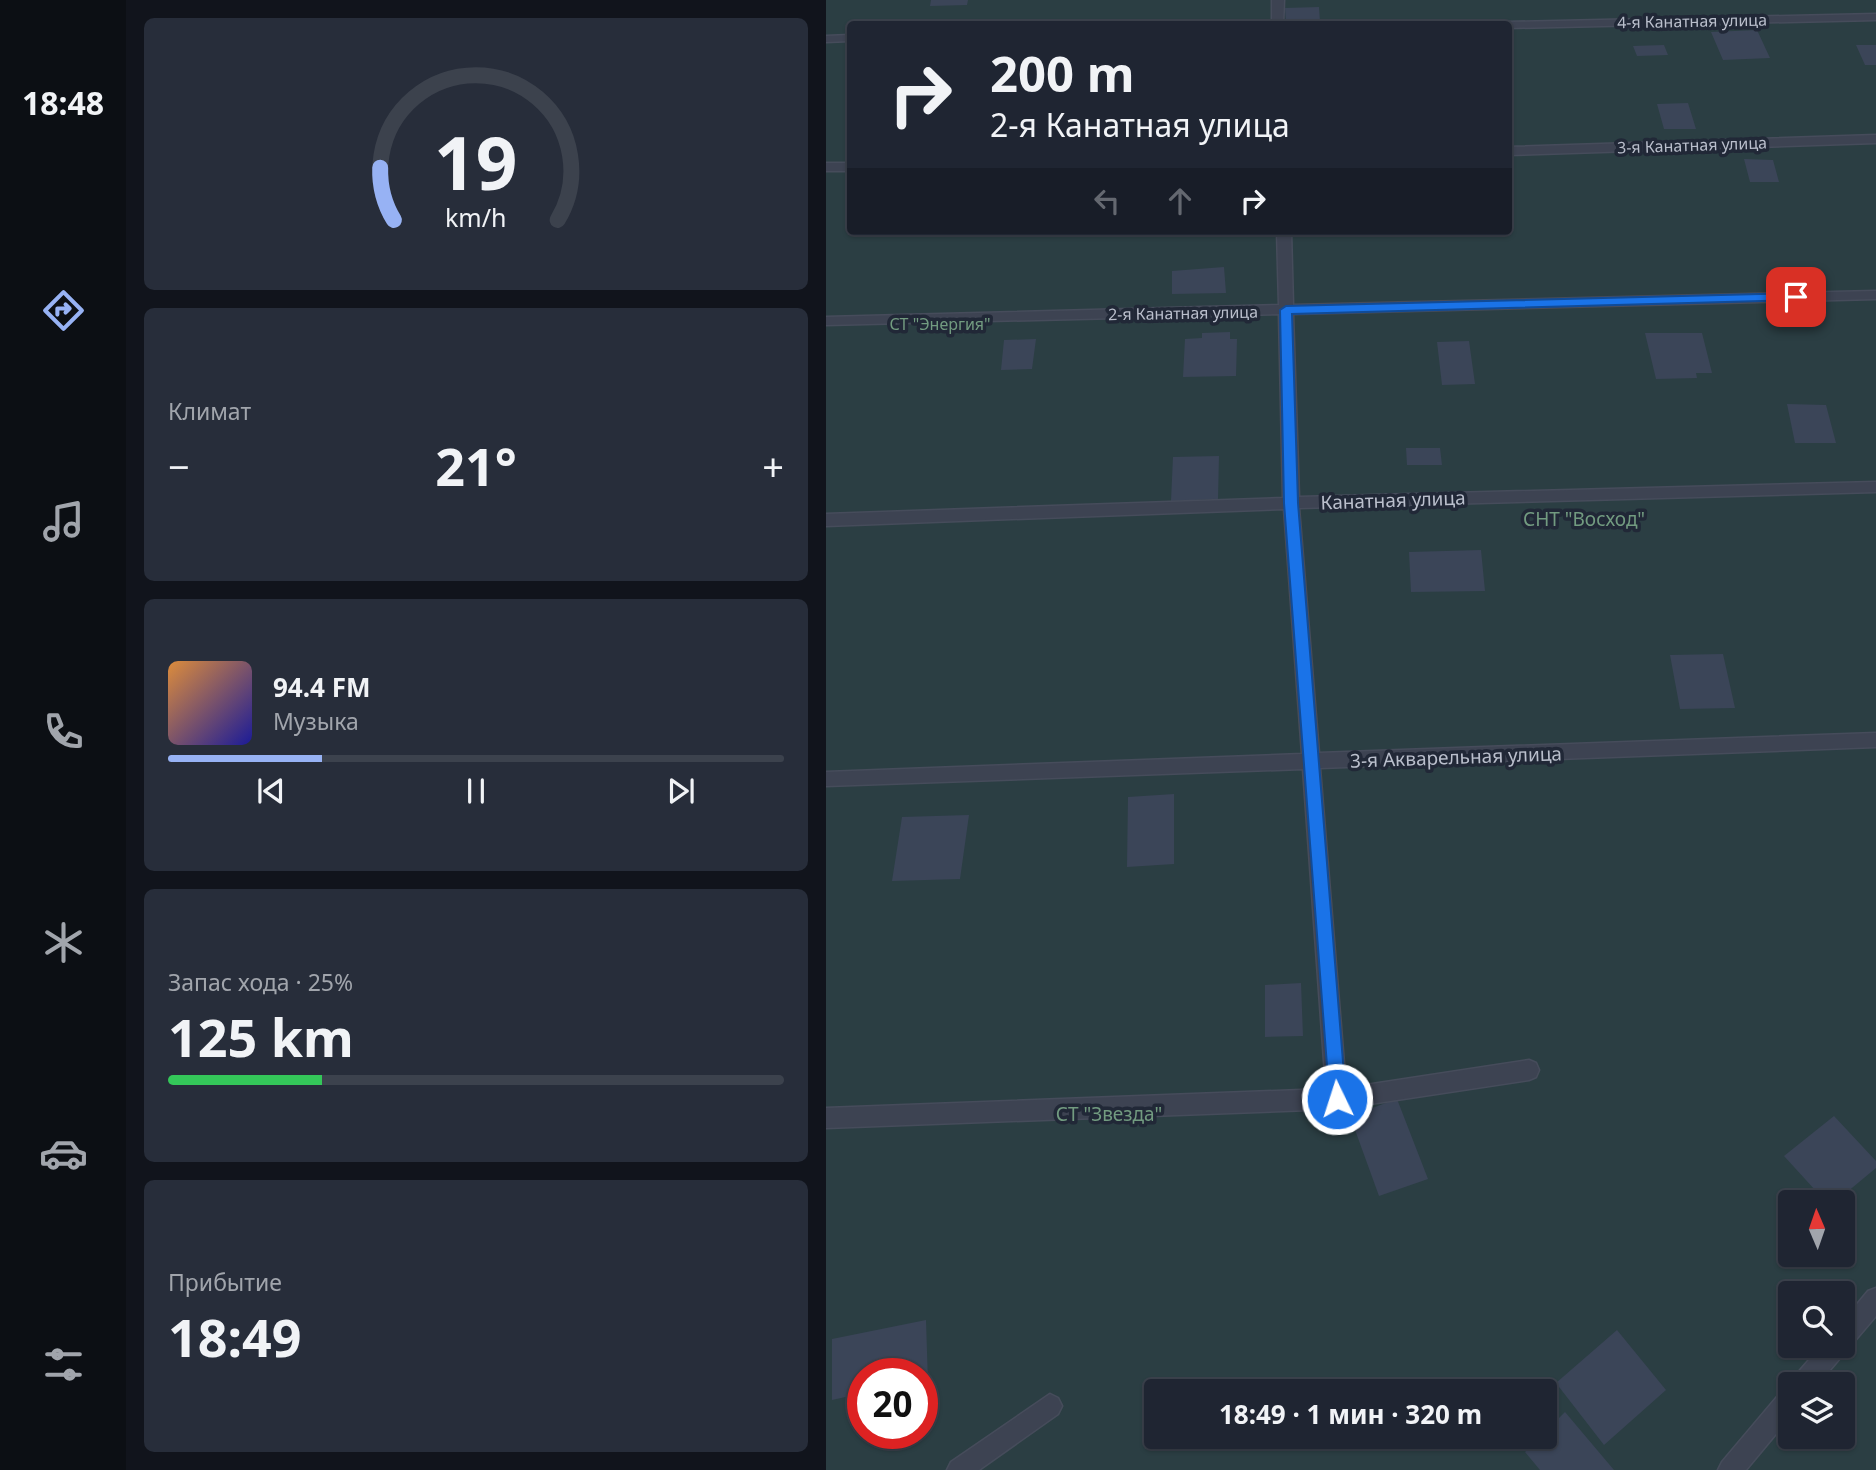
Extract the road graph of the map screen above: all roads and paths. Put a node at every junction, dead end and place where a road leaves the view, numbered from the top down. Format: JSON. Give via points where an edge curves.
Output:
{"nodes":[{"id":1,"x":1278,"y":0,"type":"edge"},
{"id":2,"x":1876,"y":17,"type":"edge"},
{"id":3,"x":1279,"y":21,"type":"edge"},
{"id":4,"x":1512,"y":25,"type":"edge"},
{"id":5,"x":847,"y":38,"type":"edge"},
{"id":6,"x":826,"y":39,"type":"edge"},
{"id":7,"x":1876,"y":139,"type":"edge"},
{"id":8,"x":1512,"y":151,"type":"edge"},
{"id":9,"x":826,"y":167,"type":"edge"},
{"id":10,"x":847,"y":167,"type":"edge"},
{"id":11,"x":1284,"y":235,"type":"edge"},
{"id":12,"x":1876,"y":295,"type":"edge"},
{"id":13,"x":1286,"y":310,"type":"junction"},
{"id":14,"x":826,"y":321,"type":"edge"},
{"id":15,"x":1876,"y":488,"type":"edge"},
{"id":16,"x":1291,"y":503,"type":"junction"},
{"id":17,"x":826,"y":520,"type":"edge"},
{"id":18,"x":1876,"y":740,"type":"edge"},
{"id":19,"x":1311,"y":763,"type":"junction"},
{"id":20,"x":826,"y":779,"type":"edge"},
{"id":21,"x":1529,"y":1070,"type":"dead end"},
{"id":22,"x":1337,"y":1099,"type":"junction"},
{"id":23,"x":826,"y":1118,"type":"edge"},
{"id":24,"x":1876,"y":1299,"type":"edge"},
{"id":25,"x":1855,"y":1324,"type":"edge"},
{"id":26,"x":1826,"y":1358,"type":"edge"},
{"id":27,"x":1813,"y":1372,"type":"edge"},
{"id":28,"x":1050,"y":1406,"type":"dead end"},
{"id":29,"x":1778,"y":1413,"type":"edge"},
{"id":30,"x":959,"y":1470,"type":"edge"},
{"id":31,"x":1730,"y":1470,"type":"edge"}],
"edges":[{"from":1,"to":3,"type":"lane"},
{"from":2,"to":4,"type":"lane","name":"4-я Канатная улица"},
{"from":5,"to":6,"type":"lane"},
{"from":7,"to":8,"type":"lane","name":"3-я Канатная улица"},
{"from":9,"to":10,"type":"lane"},
{"from":11,"to":13,"type":"lane"},
{"from":12,"to":13,"type":"lane","name":"2-я Канатная улица"},
{"from":13,"to":14,"type":"lane","name":"2-я Канатная улица"},
{"from":13,"to":16,"type":"lane"},
{"from":15,"to":16,"type":"lane","name":"Канатная улица"},
{"from":16,"to":17,"type":"lane","name":"Канатная улица"},
{"from":16,"to":19,"type":"lane"},
{"from":18,"to":19,"type":"lane","name":"3-я Акварельная улица"},
{"from":19,"to":20,"type":"lane","name":"3-я Акварельная улица"},
{"from":19,"to":22,"type":"lane"},
{"from":21,"to":22,"type":"lane"},
{"from":22,"to":23,"type":"lane"},
{"from":24,"to":25,"type":"lane"},
{"from":26,"to":27,"type":"lane"},
{"from":28,"to":30,"type":"lane"},
{"from":29,"to":31,"type":"lane"}]}
